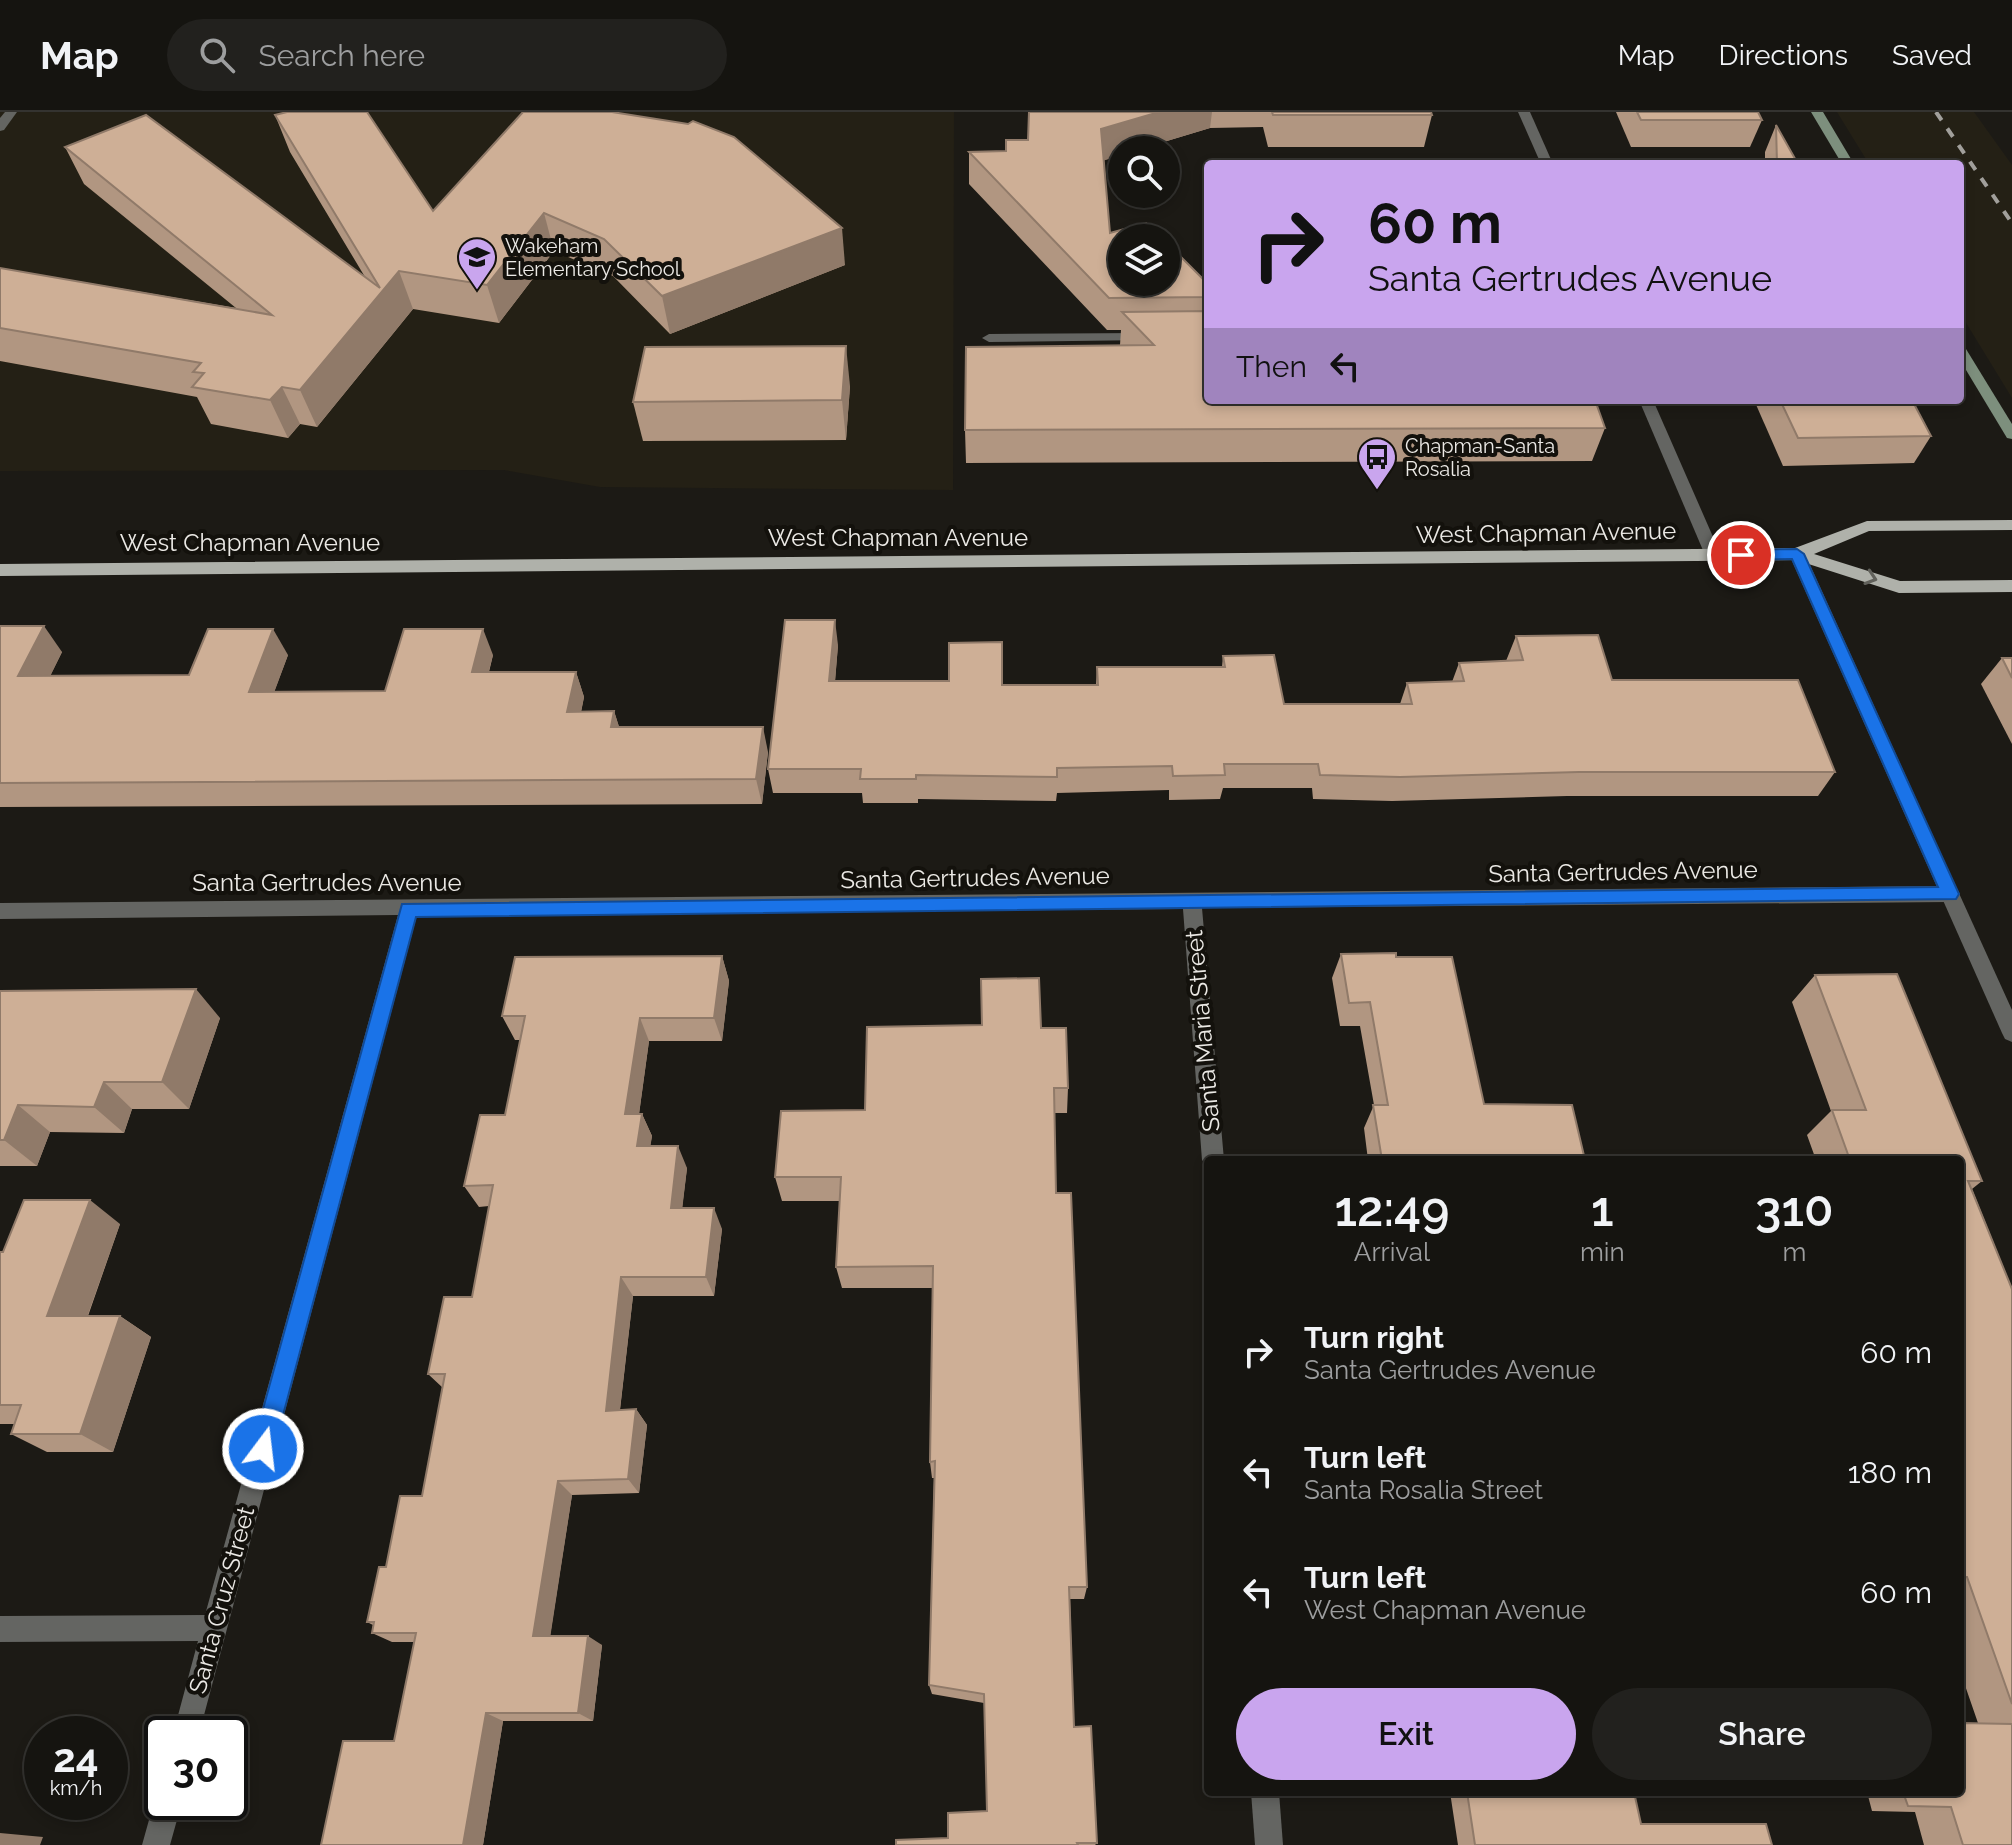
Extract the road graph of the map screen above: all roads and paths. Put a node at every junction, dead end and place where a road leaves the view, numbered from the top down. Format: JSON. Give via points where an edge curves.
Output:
{"nodes":[{"id":1,"x":11,"y":112,"type":"edge"},
{"id":2,"x":1524,"y":112,"type":"edge"},
{"id":3,"x":0,"y":127,"type":"edge"},
{"id":4,"x":1545,"y":160,"type":"edge"},
{"id":5,"x":1161,"y":337,"type":"edge"},
{"id":6,"x":989,"y":338,"type":"dead end"},
{"id":7,"x":1648,"y":404,"type":"edge"},
{"id":8,"x":2012,"y":525,"type":"edge"},
{"id":9,"x":1797,"y":554,"type":"junction"},
{"id":10,"x":1713,"y":555,"type":"junction"},
{"id":11,"x":0,"y":570,"type":"edge"},
{"id":12,"x":2012,"y":586,"type":"edge"},
{"id":13,"x":1950,"y":894,"type":"junction"},
{"id":14,"x":1192,"y":902,"type":"junction"},
{"id":15,"x":409,"y":909,"type":"junction"},
{"id":16,"x":0,"y":911,"type":"edge"},
{"id":17,"x":2012,"y":1033,"type":"edge"},
{"id":18,"x":1213,"y":1156,"type":"edge"},
{"id":19,"x":215,"y":1628,"type":"junction"},
{"id":20,"x":0,"y":1629,"type":"edge"},
{"id":21,"x":191,"y":1716,"type":"edge"},
{"id":22,"x":1265,"y":1796,"type":"edge"},
{"id":23,"x":163,"y":1820,"type":"edge"},
{"id":24,"x":156,"y":1845,"type":"edge"},
{"id":25,"x":1269,"y":1845,"type":"edge"}],
"edges":[{"from":1,"to":3,"type":"street"},
{"from":2,"to":4,"type":"street"},
{"from":5,"to":6,"type":"street"},
{"from":7,"to":10,"type":"street"},
{"from":8,"to":9,"type":"main road","name":"West Chapman Avenue","via":[[1867,526]]},
{"from":9,"to":10,"type":"main road","name":"West Chapman Avenue"},
{"from":9,"to":12,"type":"main road","name":"West Chapman Avenue","one_way":true,"via":[[1899,587]]},
{"from":9,"to":13,"type":"street"},
{"from":10,"to":11,"type":"main road","name":"West Chapman Avenue"},
{"from":13,"to":14,"type":"street","name":"Santa Gertrudes Avenue"},
{"from":13,"to":17,"type":"street"},
{"from":14,"to":15,"type":"street","name":"Santa Gertrudes Avenue"},
{"from":14,"to":18,"type":"street","name":"Santa Maria Street"},
{"from":15,"to":16,"type":"street","name":"Santa Gertrudes Avenue"},
{"from":15,"to":19,"type":"street","name":"Santa Cruz Street"},
{"from":19,"to":20,"type":"street"},
{"from":19,"to":21,"type":"street","name":"Santa Cruz Street"},
{"from":22,"to":25,"type":"street"},
{"from":23,"to":24,"type":"street"}]}
